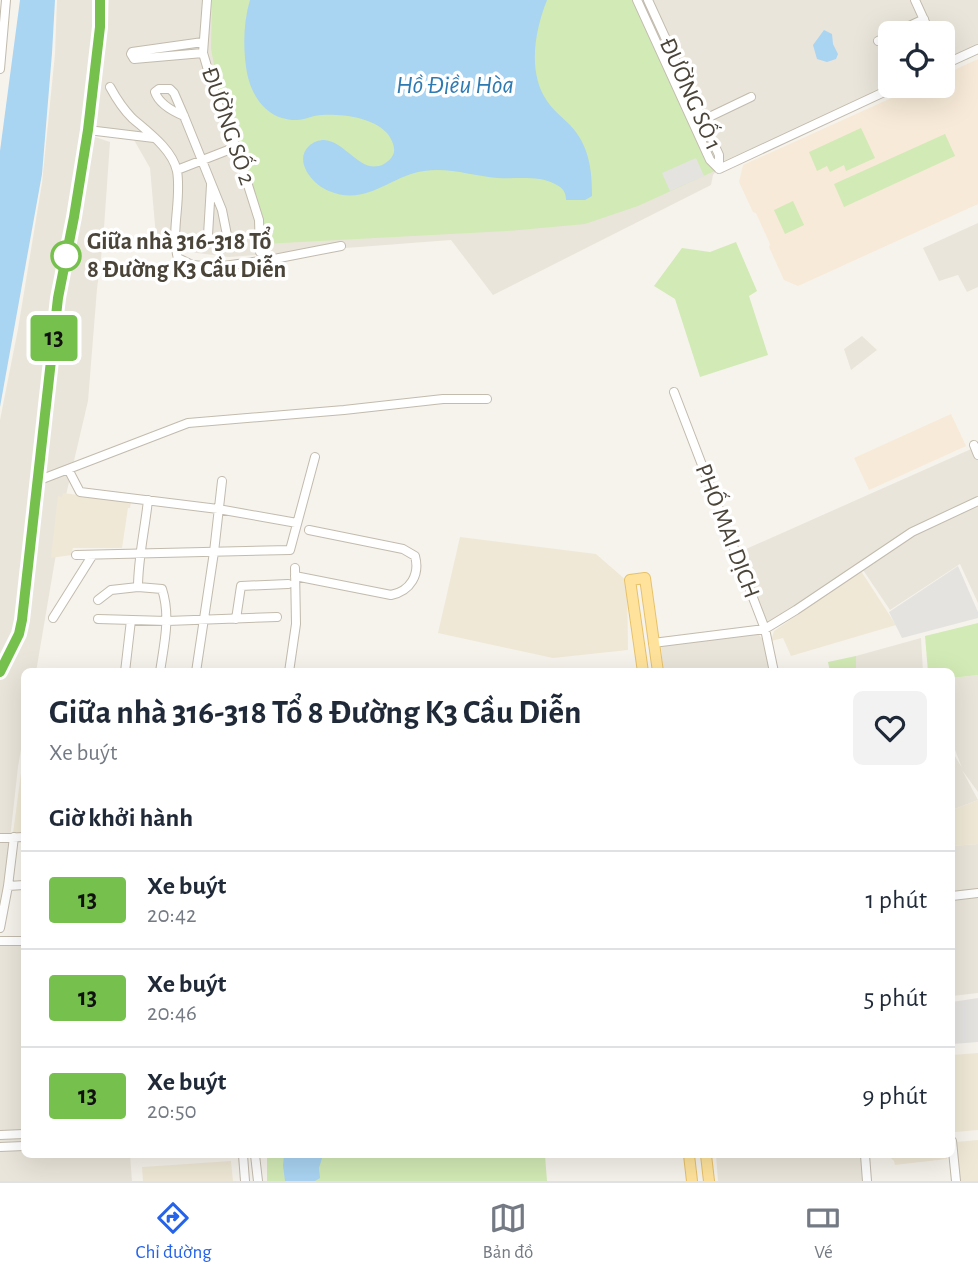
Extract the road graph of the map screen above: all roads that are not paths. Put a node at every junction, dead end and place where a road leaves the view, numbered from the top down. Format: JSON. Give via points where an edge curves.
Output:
{"nodes":[{"id":1,"x":6,"y":0,"type":"edge"},
{"id":2,"x":100,"y":0,"type":"edge"},
{"id":3,"x":206,"y":0,"type":"edge"},
{"id":4,"x":637,"y":0,"type":"edge"},
{"id":5,"x":648,"y":0,"type":"edge"},
{"id":6,"x":915,"y":0,"type":"edge"},
{"id":7,"x":924,"y":19,"type":"joint"},
{"id":8,"x":920,"y":21,"type":"edge"},
{"id":9,"x":203,"y":42,"type":"junction"},
{"id":10,"x":978,"y":49,"type":"edge"},
{"id":11,"x":204,"y":54,"type":"junction"},
{"id":12,"x":955,"y":58,"type":"edge"},
{"id":13,"x":0,"y":69,"type":"edge"},
{"id":14,"x":110,"y":87,"type":"dead end"},
{"id":15,"x":878,"y":95,"type":"edge"},
{"id":16,"x":751,"y":97,"type":"dead end"},
{"id":17,"x":184,"y":116,"type":"dead end"},
{"id":18,"x":703,"y":120,"type":"junction"},
{"id":19,"x":88,"y":130,"type":"junction"},
{"id":20,"x":154,"y":138,"type":"junction"},
{"id":21,"x":236,"y":147,"type":"junction"},
{"id":22,"x":201,"y":160,"type":"junction"},
{"id":23,"x":719,"y":169,"type":"junction"},
{"id":24,"x":177,"y":170,"type":"junction"},
{"id":25,"x":211,"y":185,"type":"junction"},
{"id":26,"x":341,"y":246,"type":"dead end"},
{"id":27,"x":260,"y":251,"type":"dead end"},
{"id":28,"x":674,"y":392,"type":"dead end"},
{"id":29,"x":487,"y":399,"type":"dead end"},
{"id":30,"x":974,"y":445,"type":"dead end"},
{"id":31,"x":978,"y":455,"type":"edge"},
{"id":32,"x":315,"y":457,"type":"dead end"},
{"id":33,"x":68,"y":470,"type":"junction"},
{"id":34,"x":37,"y":481,"type":"junction"},
{"id":35,"x":222,"y":481,"type":"dead end"},
{"id":36,"x":148,"y":500,"type":"junction"},
{"id":37,"x":978,"y":501,"type":"edge"},
{"id":38,"x":218,"y":509,"type":"junction"},
{"id":39,"x":297,"y":523,"type":"junction"},
{"id":40,"x":309,"y":530,"type":"dead end"},
{"id":41,"x":214,"y":552,"type":"junction"},
{"id":42,"x":140,"y":554,"type":"junction"},
{"id":43,"x":76,"y":555,"type":"dead end"},
{"id":44,"x":92,"y":556,"type":"junction"},
{"id":45,"x":288,"y":584,"type":"dead end"},
{"id":46,"x":138,"y":587,"type":"junction"},
{"id":47,"x":98,"y":600,"type":"dead end"},
{"id":48,"x":277,"y":617,"type":"dead end"},
{"id":49,"x":53,"y":618,"type":"dead end"},
{"id":50,"x":98,"y":619,"type":"dead end"},
{"id":51,"x":236,"y":619,"type":"junction"},
{"id":52,"x":131,"y":620,"type":"junction"},
{"id":53,"x":203,"y":620,"type":"junction"},
{"id":54,"x":167,"y":621,"type":"junction"},
{"id":55,"x":765,"y":629,"type":"junction"},
{"id":56,"x":653,"y":643,"type":"junction"},
{"id":57,"x":640,"y":645,"type":"junction"},
{"id":58,"x":125,"y":668,"type":"edge"},
{"id":59,"x":161,"y":668,"type":"edge"},
{"id":60,"x":197,"y":668,"type":"edge"},
{"id":61,"x":290,"y":668,"type":"edge"},
{"id":62,"x":643,"y":668,"type":"edge"},
{"id":63,"x":657,"y":668,"type":"edge"},
{"id":64,"x":773,"y":668,"type":"edge"},
{"id":65,"x":0,"y":672,"type":"edge"},
{"id":66,"x":14,"y":837,"type":"junction"},
{"id":67,"x":21,"y":837,"type":"edge"},
{"id":68,"x":0,"y":838,"type":"edge"},
{"id":69,"x":21,"y":885,"type":"edge"},
{"id":70,"x":8,"y":886,"type":"junction"},
{"id":71,"x":978,"y":893,"type":"edge"},
{"id":72,"x":955,"y":896,"type":"edge"},
{"id":73,"x":0,"y":928,"type":"edge"},
{"id":74,"x":0,"y":941,"type":"edge"},
{"id":75,"x":21,"y":941,"type":"edge"},
{"id":76,"x":21,"y":1133,"type":"edge"},
{"id":77,"x":0,"y":1135,"type":"edge"},
{"id":78,"x":21,"y":1146,"type":"edge"},
{"id":79,"x":0,"y":1147,"type":"edge"},
{"id":80,"x":243,"y":1158,"type":"edge"},
{"id":81,"x":255,"y":1158,"type":"edge"},
{"id":82,"x":689,"y":1158,"type":"edge"},
{"id":83,"x":706,"y":1158,"type":"edge"},
{"id":84,"x":864,"y":1158,"type":"edge"},
{"id":85,"x":954,"y":1158,"type":"edge"},
{"id":86,"x":245,"y":1181,"type":"edge"},
{"id":87,"x":258,"y":1181,"type":"edge"},
{"id":88,"x":692,"y":1181,"type":"edge"},
{"id":89,"x":709,"y":1181,"type":"edge"},
{"id":90,"x":867,"y":1181,"type":"edge"},
{"id":91,"x":956,"y":1181,"type":"edge"}],
"edges":[{"from":1,"to":13,"type":"street"},
{"from":2,"to":19,"type":"street"},
{"from":3,"to":9,"type":"street","name":"ĐƯỜNG SỐ 2"},
{"from":4,"to":23,"type":"street","name":"ĐƯỜNG SỐ 1","via":[[709,160]]},
{"from":5,"to":18,"type":"street","name":"ĐƯỜNG SỐ 1"},
{"from":6,"to":7,"type":"street"},
{"from":7,"to":8,"type":"street"},
{"from":9,"to":11,"type":"street","name":"ĐƯỜNG SỐ 2"},
{"from":9,"to":11,"type":"street","via":[[131,54],[134,59]]},
{"from":10,"to":12,"type":"street"},
{"from":11,"to":21,"type":"street","name":"ĐƯỜNG SỐ 2"},
{"from":14,"to":20,"type":"street","via":[[131,117]]},
{"from":15,"to":23,"type":"street"},
{"from":16,"to":18,"type":"street"},
{"from":17,"to":22,"type":"street"},
{"from":18,"to":23,"type":"street","name":"ĐƯỜNG SỐ 1","via":[[719,155]]},
{"from":19,"to":20,"type":"street"},
{"from":19,"to":34,"type":"street","via":[[58,298]]},
{"from":20,"to":24,"type":"street"},
{"from":21,"to":22,"type":"street"},
{"from":21,"to":27,"type":"street","name":"ĐƯỜNG SỐ 2","via":[[259,220]]},
{"from":22,"to":24,"type":"street"},
{"from":22,"to":25,"type":"street"},
{"from":24,"to":26,"type":"street","via":[[175,248],[178,258],[192,265],[216,267]]},
{"from":25,"to":25,"type":"street","via":[[208,235],[218,243],[227,235]]},
{"from":28,"to":55,"type":"street","name":"PHỐ MAI DỊCH"},
{"from":29,"to":33,"type":"street","via":[[188,423]]},
{"from":30,"to":31,"type":"street"},
{"from":32,"to":39,"type":"street"},
{"from":33,"to":34,"type":"street"},
{"from":33,"to":36,"type":"street","via":[[80,492]]},
{"from":34,"to":65,"type":"street","via":[[19,634]]},
{"from":35,"to":38,"type":"street"},
{"from":36,"to":38,"type":"street"},
{"from":36,"to":42,"type":"street"},
{"from":37,"to":55,"type":"street","via":[[912,532]]},
{"from":38,"to":39,"type":"street"},
{"from":38,"to":41,"type":"street"},
{"from":39,"to":41,"type":"street","via":[[290,550]]},
{"from":40,"to":61,"type":"street","via":[[403,549],[415,556],[418,567],[406,589],[391,595],[295,572],[296,624]]},
{"from":41,"to":42,"type":"street"},
{"from":41,"to":53,"type":"street"},
{"from":42,"to":44,"type":"street"},
{"from":42,"to":46,"type":"street"},
{"from":43,"to":44,"type":"street"},
{"from":44,"to":49,"type":"street"},
{"from":45,"to":51,"type":"street","via":[[241,586]]},
{"from":46,"to":47,"type":"street","via":[[111,590]]},
{"from":46,"to":54,"type":"street","via":[[162,589]]},
{"from":48,"to":51,"type":"street"},
{"from":50,"to":52,"type":"street"},
{"from":51,"to":53,"type":"street"},
{"from":52,"to":54,"type":"street"},
{"from":52,"to":58,"type":"street"},
{"from":53,"to":54,"type":"street"},
{"from":53,"to":60,"type":"street"},
{"from":54,"to":59,"type":"street"},
{"from":55,"to":56,"type":"street"},
{"from":55,"to":64,"type":"street","name":"PHỐ MAI DỊCH"},
{"from":56,"to":57,"type":"main road"},
{"from":56,"to":57,"type":"main road","via":[[645,578],[630,580]]},
{"from":56,"to":63,"type":"main road"},
{"from":57,"to":62,"type":"main road"},
{"from":66,"to":67,"type":"street"},
{"from":66,"to":68,"type":"street"},
{"from":66,"to":70,"type":"street"},
{"from":69,"to":70,"type":"street"},
{"from":70,"to":73,"type":"street"},
{"from":71,"to":72,"type":"street"},
{"from":74,"to":75,"type":"street"},
{"from":76,"to":77,"type":"street"},
{"from":78,"to":79,"type":"street"},
{"from":80,"to":86,"type":"street"},
{"from":81,"to":87,"type":"street"},
{"from":82,"to":88,"type":"main road"},
{"from":83,"to":89,"type":"main road"},
{"from":84,"to":90,"type":"street"},
{"from":85,"to":91,"type":"street"}]}
